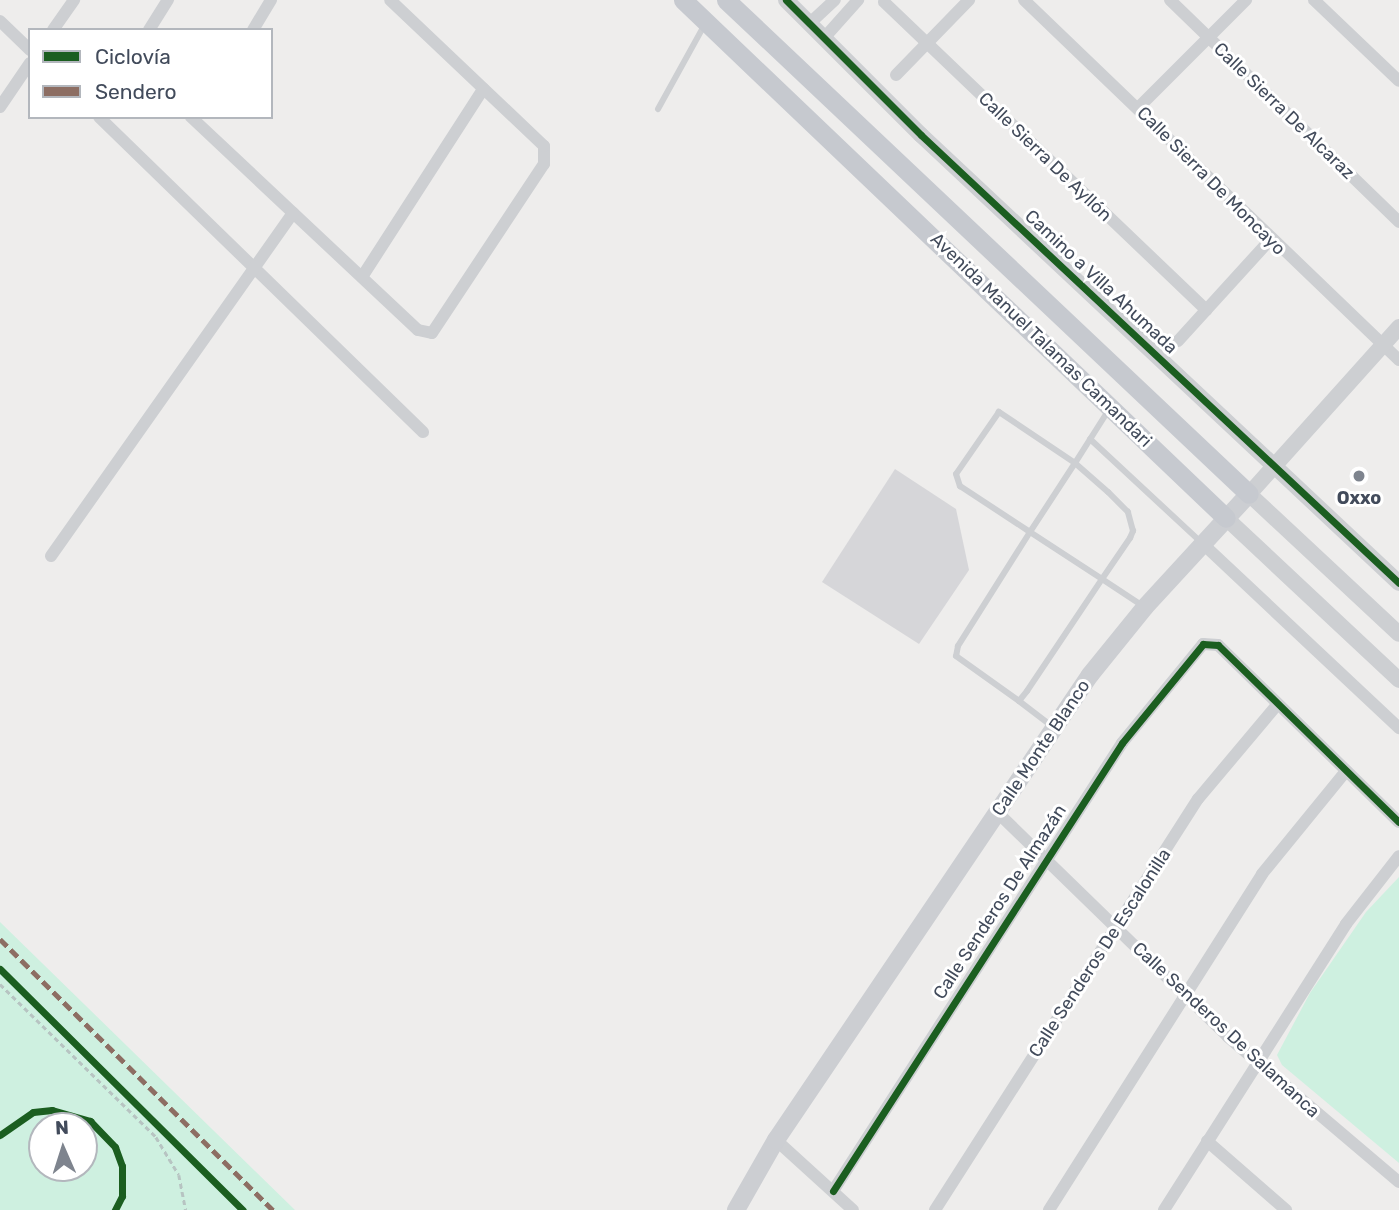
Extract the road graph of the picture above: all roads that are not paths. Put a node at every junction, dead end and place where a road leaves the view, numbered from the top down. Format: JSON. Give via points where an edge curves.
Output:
{"nodes":[{"id":1,"x":74,"y":0,"type":"edge"},
{"id":2,"x":168,"y":0,"type":"edge"},
{"id":3,"x":271,"y":0,"type":"edge"},
{"id":4,"x":390,"y":0,"type":"edge"},
{"id":5,"x":682,"y":0,"type":"edge"},
{"id":6,"x":726,"y":0,"type":"edge"},
{"id":7,"x":786,"y":0,"type":"edge"},
{"id":8,"x":835,"y":0,"type":"edge"},
{"id":9,"x":858,"y":0,"type":"edge"},
{"id":10,"x":969,"y":0,"type":"edge"},
{"id":11,"x":1024,"y":0,"type":"edge"},
{"id":12,"x":1170,"y":0,"type":"edge"},
{"id":13,"x":1246,"y":0,"type":"edge"},
{"id":14,"x":1314,"y":0,"type":"edge"},
{"id":15,"x":884,"y":2,"type":"dead end"},
{"id":16,"x":0,"y":21,"type":"edge"},
{"id":17,"x":706,"y":22,"type":"junction"},
{"id":18,"x":810,"y":23,"type":"junction"},
{"id":19,"x":54,"y":28,"type":"edge"},
{"id":20,"x":150,"y":28,"type":"edge"},
{"id":21,"x":254,"y":28,"type":"edge"},
{"id":22,"x":825,"y":37,"type":"junction"},
{"id":23,"x":1209,"y":39,"type":"junction"},
{"id":24,"x":926,"y":44,"type":"junction"},
{"id":25,"x":28,"y":48,"type":"edge"},
{"id":26,"x":28,"y":67,"type":"edge"},
{"id":27,"x":896,"y":75,"type":"dead end"},
{"id":28,"x":1399,"y":81,"type":"edge"},
{"id":29,"x":484,"y":89,"type":"junction"},
{"id":30,"x":0,"y":107,"type":"edge"},
{"id":31,"x":1138,"y":108,"type":"junction"},
{"id":32,"x":658,"y":109,"type":"dead end"},
{"id":33,"x":101,"y":119,"type":"edge"},
{"id":34,"x":195,"y":119,"type":"edge"},
{"id":35,"x":293,"y":213,"type":"junction"},
{"id":36,"x":1399,"y":222,"type":"edge"},
{"id":37,"x":1270,"y":240,"type":"junction"},
{"id":38,"x":255,"y":269,"type":"junction"},
{"id":39,"x":362,"y":277,"type":"junction"},
{"id":40,"x":1206,"y":310,"type":"junction"},
{"id":41,"x":1399,"y":327,"type":"edge"},
{"id":42,"x":1178,"y":341,"type":"dead end"},
{"id":43,"x":1384,"y":346,"type":"junction"},
{"id":44,"x":1399,"y":360,"type":"edge"},
{"id":45,"x":1111,"y":407,"type":"junction"},
{"id":46,"x":423,"y":432,"type":"dead end"},
{"id":47,"x":1090,"y":439,"type":"junction"},
{"id":48,"x":1075,"y":463,"type":"junction"},
{"id":49,"x":1275,"y":467,"type":"junction"},
{"id":50,"x":1249,"y":494,"type":"junction"},
{"id":51,"x":1226,"y":518,"type":"junction"},
{"id":52,"x":1030,"y":532,"type":"junction"},
{"id":53,"x":1203,"y":544,"type":"junction"},
{"id":54,"x":51,"y":556,"type":"dead end"},
{"id":55,"x":1102,"y":579,"type":"junction"},
{"id":56,"x":1399,"y":583,"type":"edge"},
{"id":57,"x":1145,"y":607,"type":"junction"},
{"id":58,"x":1399,"y":634,"type":"edge"},
{"id":59,"x":1399,"y":680,"type":"edge"},
{"id":60,"x":1019,"y":701,"type":"junction"},
{"id":61,"x":1277,"y":705,"type":"junction"},
{"id":62,"x":1053,"y":727,"type":"junction"},
{"id":63,"x":1399,"y":728,"type":"edge"},
{"id":64,"x":1346,"y":771,"type":"junction"},
{"id":65,"x":998,"y":813,"type":"junction"},
{"id":66,"x":1399,"y":822,"type":"edge"},
{"id":67,"x":1399,"y":856,"type":"edge"},
{"id":68,"x":1046,"y":860,"type":"junction"},
{"id":69,"x":1115,"y":928,"type":"junction"},
{"id":70,"x":1186,"y":995,"type":"junction"},
{"id":71,"x":1257,"y":1062,"type":"junction"},
{"id":72,"x":776,"y":1140,"type":"junction"},
{"id":73,"x":1207,"y":1141,"type":"junction"},
{"id":74,"x":1399,"y":1182,"type":"edge"},
{"id":75,"x":833,"y":1191,"type":"junction"},
{"id":76,"x":736,"y":1210,"type":"edge"},
{"id":77,"x":853,"y":1210,"type":"edge"},
{"id":78,"x":935,"y":1210,"type":"edge"},
{"id":79,"x":1049,"y":1210,"type":"edge"},
{"id":80,"x":1164,"y":1210,"type":"edge"},
{"id":81,"x":1286,"y":1210,"type":"edge"}],
"edges":[{"from":1,"to":19,"type":"street"},
{"from":2,"to":20,"type":"street"},
{"from":3,"to":21,"type":"street"},
{"from":4,"to":29,"type":"street"},
{"from":5,"to":17,"type":"main road","name":"Avenida Manuel Talamas Camandari"},
{"from":6,"to":50,"type":"main road","name":"Avenida Manuel Talamas Camandari"},
{"from":7,"to":18,"type":"street","name":"Camino a Villa Ahumada"},
{"from":8,"to":18,"type":"street"},
{"from":9,"to":22,"type":"street"},
{"from":10,"to":24,"type":"street"},
{"from":11,"to":31,"type":"street","name":"Calle Sierra De Moncayo"},
{"from":12,"to":23,"type":"street","name":"Calle Sierra De Alcaraz"},
{"from":13,"to":23,"type":"street"},
{"from":14,"to":28,"type":"street"},
{"from":15,"to":24,"type":"street","name":"Calle Sierra De Ayllón"},
{"from":16,"to":25,"type":"street"},
{"from":17,"to":32,"type":"lane"},
{"from":17,"to":45,"type":"main road","name":"Avenida Manuel Talamas Camandari"},
{"from":18,"to":22,"type":"street","name":"Camino a Villa Ahumada"},
{"from":22,"to":49,"type":"street","name":"Camino a Villa Ahumada","via":[[922,135]]},
{"from":23,"to":31,"type":"street"},
{"from":23,"to":36,"type":"street","name":"Calle Sierra De Alcaraz"},
{"from":24,"to":27,"type":"street"},
{"from":24,"to":40,"type":"street","name":"Calle Sierra De Ayllón"},
{"from":26,"to":30,"type":"street"},
{"from":29,"to":39,"type":"street"},
{"from":29,"to":39,"type":"street","via":[[544,146],[544,164],[432,333],[418,330]]},
{"from":31,"to":37,"type":"street","name":"Calle Sierra De Moncayo"},
{"from":33,"to":38,"type":"street"},
{"from":34,"to":35,"type":"street"},
{"from":35,"to":38,"type":"street"},
{"from":35,"to":39,"type":"street"},
{"from":37,"to":40,"type":"street"},
{"from":37,"to":43,"type":"street","name":"Calle Sierra De Moncayo"},
{"from":38,"to":46,"type":"street"},
{"from":38,"to":54,"type":"street"},
{"from":40,"to":42,"type":"street"},
{"from":41,"to":43,"type":"street","name":"Calle Monte Blanco"},
{"from":43,"to":44,"type":"street","name":"Calle Sierra De Moncayo"},
{"from":43,"to":49,"type":"street","name":"Calle Monte Blanco"},
{"from":45,"to":47,"type":"lane"},
{"from":45,"to":51,"type":"main road","name":"Avenida Manuel Talamas Camandari"},
{"from":47,"to":48,"type":"lane"},
{"from":47,"to":53,"type":"lane"},
{"from":48,"to":52,"type":"lane"},
{"from":48,"to":52,"type":"lane","via":[[1003,412],[995,415],[969,454],[956,474],[960,486]]},
{"from":48,"to":55,"type":"lane","via":[[1128,512],[1133,525],[1130,538]]},
{"from":49,"to":50,"type":"street","name":"Calle Monte Blanco"},
{"from":49,"to":56,"type":"street","name":"Camino a Villa Ahumada"},
{"from":50,"to":51,"type":"main road","name":"Calle Monte Blanco"},
{"from":50,"to":58,"type":"street","name":"Avenida Manuel Talamas Camandari"},
{"from":51,"to":53,"type":"main road","name":"Calle Monte Blanco"},
{"from":51,"to":59,"type":"street","name":"Avenida Manuel Talamas Camandari"},
{"from":52,"to":55,"type":"lane"},
{"from":52,"to":60,"type":"lane","via":[[956,651],[959,659]]},
{"from":53,"to":57,"type":"main road","name":"Calle Monte Blanco"},
{"from":53,"to":63,"type":"street"},
{"from":55,"to":57,"type":"lane"},
{"from":55,"to":60,"type":"lane"},
{"from":57,"to":62,"type":"main road","name":"Calle Monte Blanco"},
{"from":60,"to":62,"type":"lane"},
{"from":61,"to":64,"type":"street"},
{"from":61,"to":68,"type":"street","name":"Calle Senderos De Almazán","via":[[1218,645],[1208,643],[1144,712]]},
{"from":61,"to":69,"type":"street","name":"Calle Senderos De Escalonilla","via":[[1198,799]]},
{"from":62,"to":65,"type":"main road","name":"Calle Monte Blanco"},
{"from":64,"to":66,"type":"street"},
{"from":64,"to":70,"type":"street","via":[[1284,844]]},
{"from":65,"to":68,"type":"street","name":"Calle Senderos De Salamanca"},
{"from":65,"to":72,"type":"main road","name":"Calle Monte Blanco"},
{"from":67,"to":71,"type":"street","via":[[1346,923]]},
{"from":68,"to":69,"type":"street","name":"Calle Senderos De Salamanca"},
{"from":68,"to":75,"type":"street","name":"Calle Senderos De Almazán"},
{"from":69,"to":70,"type":"street","name":"Calle Senderos De Salamanca"},
{"from":69,"to":78,"type":"street","name":"Calle Senderos De Escalonilla"},
{"from":70,"to":71,"type":"street","name":"Calle Senderos De Salamanca"},
{"from":70,"to":79,"type":"street"},
{"from":71,"to":73,"type":"street"},
{"from":71,"to":74,"type":"street","name":"Calle Senderos De Salamanca"},
{"from":72,"to":75,"type":"street"},
{"from":72,"to":76,"type":"main road","name":"Calle Monte Blanco"},
{"from":73,"to":80,"type":"street"},
{"from":73,"to":81,"type":"street"},
{"from":75,"to":77,"type":"street"}]}
